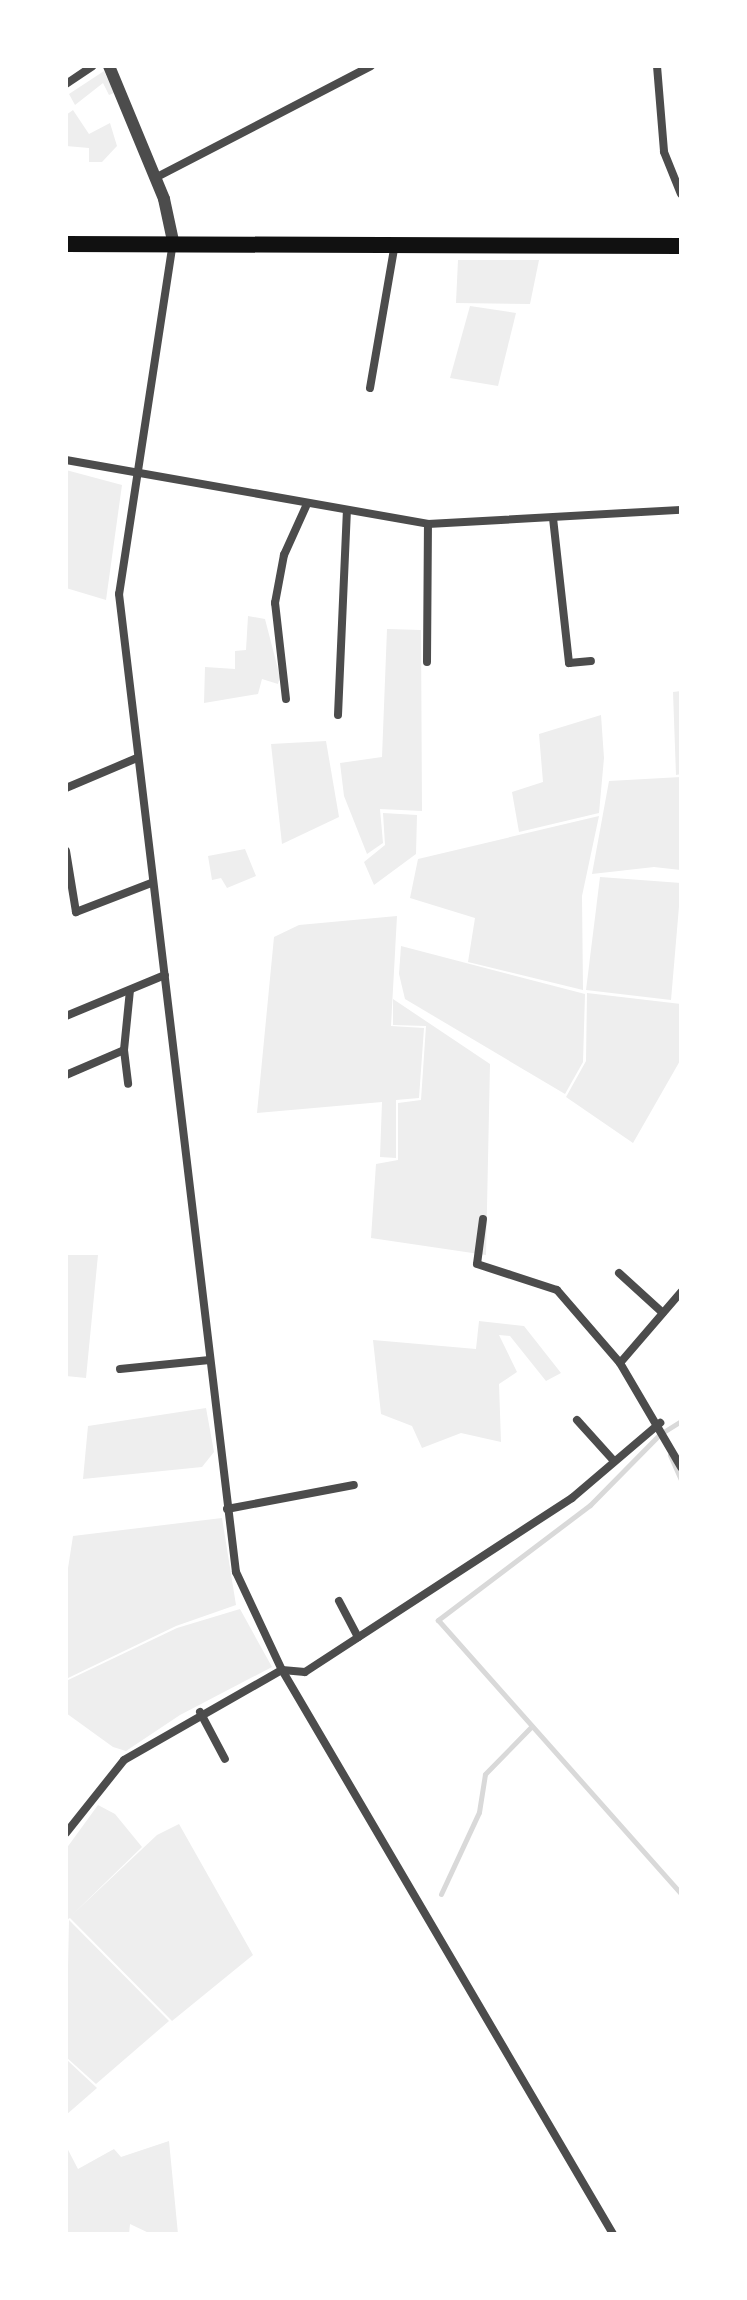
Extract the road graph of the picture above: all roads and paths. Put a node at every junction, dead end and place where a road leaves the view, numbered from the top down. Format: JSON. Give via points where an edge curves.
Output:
{"nodes":[{"id":1,"x":93,"y":66,"type":"edge"},
{"id":2,"x":109,"y":66,"type":"edge"},
{"id":3,"x":371,"y":66,"type":"edge"},
{"id":4,"x":657,"y":66,"type":"edge"},
{"id":5,"x":66,"y":84,"type":"edge"},
{"id":6,"x":155,"y":178,"type":"junction"},
{"id":7,"x":681,"y":194,"type":"edge"},
{"id":8,"x":173,"y":241,"type":"junction"},
{"id":9,"x":395,"y":243,"type":"junction"},
{"id":10,"x":66,"y":244,"type":"edge"},
{"id":11,"x":681,"y":246,"type":"edge"},
{"id":12,"x":370,"y":388,"type":"dead end"},
{"id":13,"x":66,"y":460,"type":"edge"},
{"id":14,"x":133,"y":474,"type":"junction"},
{"id":15,"x":307,"y":504,"type":"junction"},
{"id":16,"x":681,"y":510,"type":"edge"},
{"id":17,"x":347,"y":511,"type":"junction"},
{"id":18,"x":553,"y":518,"type":"junction"},
{"id":19,"x":428,"y":524,"type":"junction"},
{"id":20,"x":591,"y":661,"type":"dead end"},
{"id":21,"x":427,"y":662,"type":"dead end"},
{"id":22,"x":286,"y":699,"type":"dead end"},
{"id":23,"x":338,"y":715,"type":"dead end"},
{"id":24,"x":137,"y":758,"type":"junction"},
{"id":25,"x":66,"y":788,"type":"edge"},
{"id":26,"x":66,"y":851,"type":"edge"},
{"id":27,"x":151,"y":883,"type":"junction"},
{"id":28,"x":165,"y":975,"type":"junction"},
{"id":29,"x":130,"y":990,"type":"junction"},
{"id":30,"x":66,"y":1016,"type":"edge"},
{"id":31,"x":124,"y":1050,"type":"junction"},
{"id":32,"x":66,"y":1075,"type":"edge"},
{"id":33,"x":128,"y":1084,"type":"dead end"},
{"id":34,"x":483,"y":1219,"type":"dead end"},
{"id":35,"x":619,"y":1273,"type":"dead end"},
{"id":36,"x":681,"y":1292,"type":"edge"},
{"id":37,"x":663,"y":1313,"type":"junction"},
{"id":38,"x":210,"y":1360,"type":"junction"},
{"id":39,"x":620,"y":1363,"type":"junction"},
{"id":40,"x":120,"y":1369,"type":"dead end"},
{"id":41,"x":577,"y":1420,"type":"dead end"},
{"id":42,"x":660,"y":1423,"type":"junction"},
{"id":43,"x":614,"y":1461,"type":"junction"},
{"id":44,"x":681,"y":1467,"type":"edge"},
{"id":45,"x":354,"y":1485,"type":"dead end"},
{"id":46,"x":227,"y":1509,"type":"junction"},
{"id":47,"x":339,"y":1601,"type":"dead end"},
{"id":48,"x":358,"y":1637,"type":"junction"},
{"id":49,"x":282,"y":1670,"type":"junction"},
{"id":50,"x":200,"y":1712,"type":"junction"},
{"id":51,"x":225,"y":1759,"type":"dead end"},
{"id":52,"x":66,"y":1833,"type":"edge"},
{"id":53,"x":613,"y":2234,"type":"edge"}],
"edges":[{"from":1,"to":5,"type":"street"},
{"from":2,"to":6,"type":"street"},
{"from":3,"to":6,"type":"street"},
{"from":4,"to":7,"type":"street","via":[[664,152]]},
{"from":6,"to":8,"type":"street"},
{"from":8,"to":9,"type":"highway"},
{"from":8,"to":10,"type":"highway"},
{"from":8,"to":14,"type":"street"},
{"from":9,"to":11,"type":"highway"},
{"from":9,"to":12,"type":"street"},
{"from":13,"to":14,"type":"street"},
{"from":14,"to":15,"type":"street"},
{"from":14,"to":24,"type":"street","via":[[119,594]]},
{"from":15,"to":17,"type":"street"},
{"from":15,"to":22,"type":"street","via":[[284,555],[275,603]]},
{"from":16,"to":18,"type":"street"},
{"from":17,"to":19,"type":"street"},
{"from":17,"to":23,"type":"street"},
{"from":18,"to":19,"type":"street"},
{"from":18,"to":20,"type":"street","via":[[569,663]]},
{"from":19,"to":21,"type":"street"},
{"from":24,"to":25,"type":"street"},
{"from":24,"to":27,"type":"street"},
{"from":26,"to":27,"type":"street","via":[[76,912]]},
{"from":27,"to":28,"type":"street"},
{"from":28,"to":29,"type":"street"},
{"from":28,"to":38,"type":"street"},
{"from":29,"to":30,"type":"street"},
{"from":29,"to":31,"type":"street"},
{"from":31,"to":32,"type":"street"},
{"from":31,"to":33,"type":"street"},
{"from":34,"to":39,"type":"street","via":[[477,1264],[557,1290]]},
{"from":35,"to":37,"type":"street"},
{"from":36,"to":37,"type":"street"},
{"from":37,"to":39,"type":"street"},
{"from":38,"to":40,"type":"street"},
{"from":38,"to":46,"type":"street"},
{"from":39,"to":42,"type":"street"},
{"from":41,"to":43,"type":"street"},
{"from":42,"to":43,"type":"street"},
{"from":42,"to":44,"type":"street"},
{"from":43,"to":48,"type":"street","via":[[572,1498]]},
{"from":45,"to":46,"type":"street"},
{"from":46,"to":49,"type":"street","via":[[236,1572]]},
{"from":47,"to":48,"type":"street"},
{"from":48,"to":49,"type":"street","via":[[305,1672]]},
{"from":49,"to":50,"type":"street"},
{"from":49,"to":53,"type":"street"},
{"from":50,"to":51,"type":"street"},
{"from":50,"to":52,"type":"street","via":[[124,1760]]}]}
